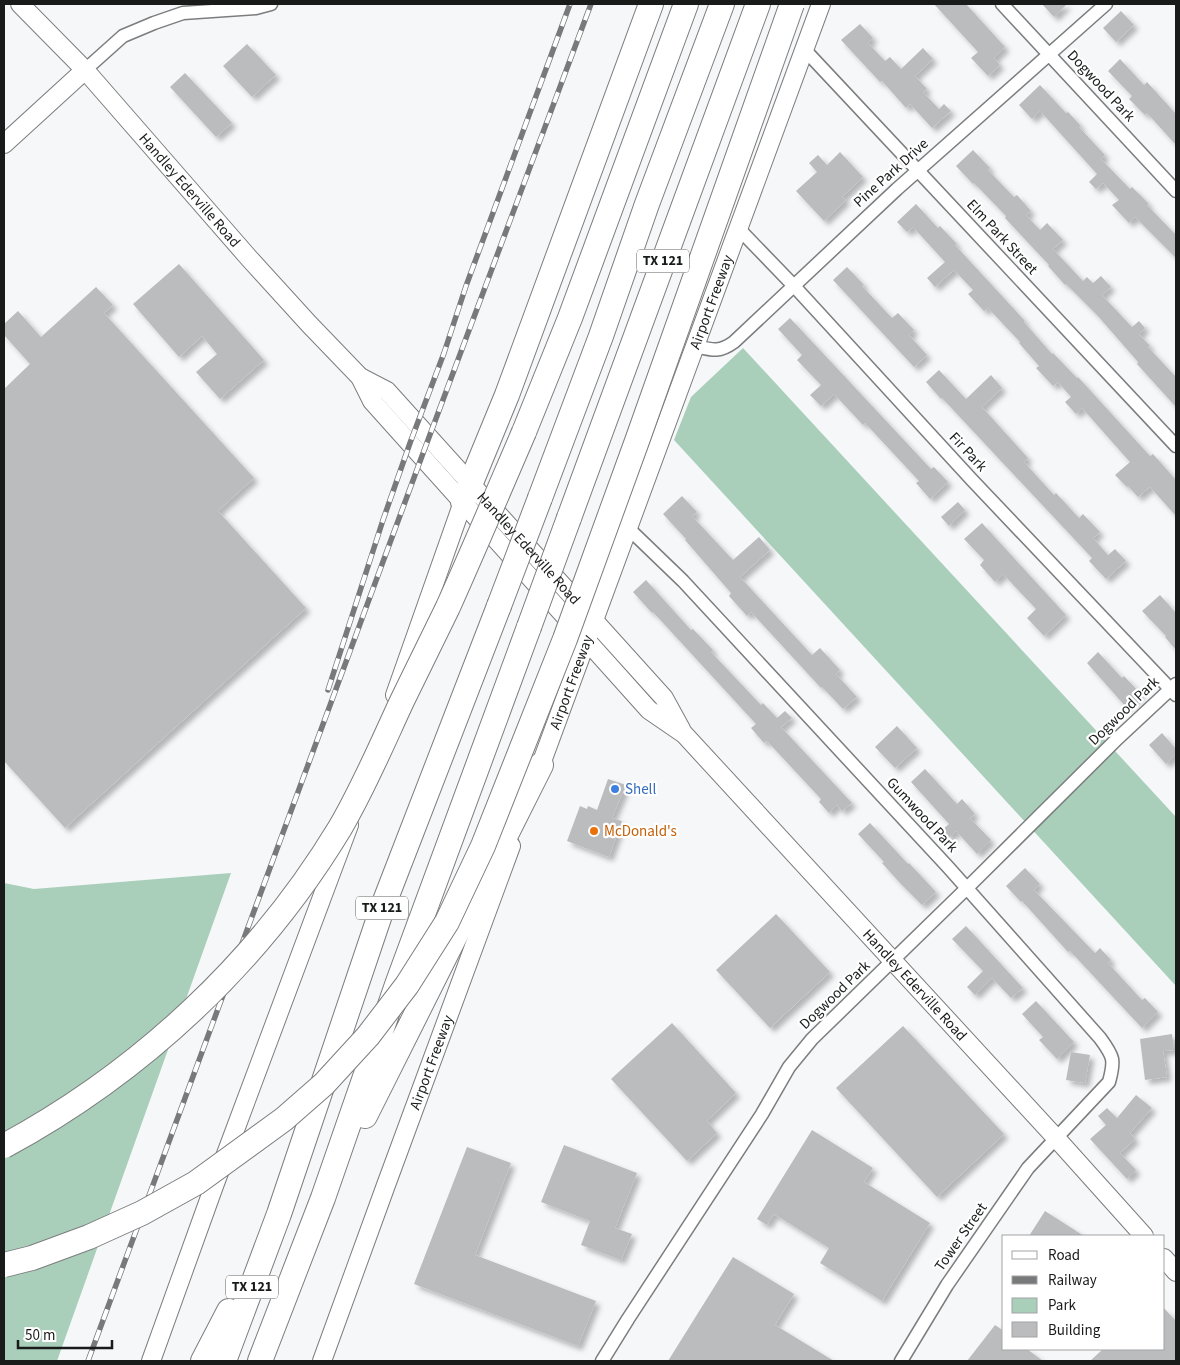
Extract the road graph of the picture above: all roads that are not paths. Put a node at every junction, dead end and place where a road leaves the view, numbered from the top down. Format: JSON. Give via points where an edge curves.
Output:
{"nodes":[{"id":1,"x":20,"y":4,"type":"edge"},
{"id":2,"x":271,"y":4,"type":"edge"},
{"id":3,"x":651,"y":4,"type":"edge"},
{"id":4,"x":686,"y":4,"type":"edge"},
{"id":5,"x":722,"y":4,"type":"edge"},
{"id":6,"x":758,"y":4,"type":"edge"},
{"id":7,"x":792,"y":4,"type":"edge"},
{"id":8,"x":821,"y":4,"type":"edge"},
{"id":9,"x":1002,"y":4,"type":"edge"},
{"id":10,"x":1106,"y":4,"type":"edge"},
{"id":11,"x":804,"y":50,"type":"junction"},
{"id":12,"x":1049,"y":54,"type":"junction"},
{"id":13,"x":85,"y":70,"type":"junction"},
{"id":14,"x":4,"y":144,"type":"edge"},
{"id":15,"x":918,"y":170,"type":"junction"},
{"id":16,"x":1176,"y":191,"type":"edge"},
{"id":17,"x":738,"y":228,"type":"junction"},
{"id":18,"x":794,"y":286,"type":"junction"},
{"id":19,"x":695,"y":346,"type":"junction"},
{"id":20,"x":1176,"y":446,"type":"edge"},
{"id":21,"x":466,"y":492,"type":"junction"},
{"id":22,"x":628,"y":528,"type":"junction"},
{"id":23,"x":594,"y":620,"type":"junction"},
{"id":24,"x":587,"y":639,"type":"junction"},
{"id":25,"x":1174,"y":690,"type":"edge"},
{"id":26,"x":684,"y":734,"type":"junction"},
{"id":27,"x":541,"y":765,"type":"junction"},
{"id":28,"x":967,"y":888,"type":"junction"},
{"id":29,"x":893,"y":961,"type":"junction"},
{"id":30,"x":1056,"y":1138,"type":"junction"},
{"id":31,"x":4,"y":1146,"type":"edge"},
{"id":32,"x":324,"y":1198,"type":"junction"},
{"id":33,"x":279,"y":1214,"type":"junction"},
{"id":34,"x":1143,"y":1235,"type":"edge"},
{"id":35,"x":1165,"y":1259,"type":"edge"},
{"id":36,"x":4,"y":1265,"type":"edge"},
{"id":37,"x":1176,"y":1272,"type":"edge"},
{"id":38,"x":151,"y":1361,"type":"edge"},
{"id":39,"x":204,"y":1361,"type":"edge"},
{"id":40,"x":224,"y":1361,"type":"edge"},
{"id":41,"x":260,"y":1361,"type":"edge"},
{"id":42,"x":322,"y":1361,"type":"edge"},
{"id":43,"x":602,"y":1361,"type":"edge"},
{"id":44,"x":901,"y":1361,"type":"edge"}],
"edges":[{"from":1,"to":13,"type":"main road","name":"Handley Ederville Road"},
{"from":2,"to":13,"type":"street","via":[[183,13],[154,23],[123,36]]},
{"from":3,"to":21,"type":"highway","via":[[507,395]]},
{"from":4,"to":31,"type":"highway","bridge":true,"via":[[570,318],[524,432],[447,607],[359,795],[335,836],[269,929],[225,979],[118,1073],[57,1116]]},
{"from":5,"to":33,"type":"highway","number":"TX 121","bridge":true,"via":[[601,336],[383,906]]},
{"from":6,"to":32,"type":"highway","number":"TX 121","bridge":true,"via":[[398,982]]},
{"from":7,"to":36,"type":"highway","bridge":true,"via":[[565,639],[483,846],[447,922],[407,985],[368,1036],[324,1084],[270,1130],[196,1183],[142,1214],[89,1237]]},
{"from":8,"to":11,"type":"main road","name":"Airport Freeway"},
{"from":9,"to":12,"type":"street","name":"Dogwood Park"},
{"from":10,"to":12,"type":"street","name":"Pine Park Drive"},
{"from":11,"to":15,"type":"street","name":"Elm Park Street"},
{"from":11,"to":17,"type":"main road","name":"Airport Freeway"},
{"from":12,"to":15,"type":"street","name":"Pine Park Drive"},
{"from":12,"to":16,"type":"street","name":"Dogwood Park"},
{"from":13,"to":14,"type":"main road"},
{"from":13,"to":21,"type":"main road","name":"Handley Ederville Road","via":[[309,324],[360,377],[387,391]]},
{"from":15,"to":18,"type":"street","name":"Pine Park Drive"},
{"from":15,"to":20,"type":"street","name":"Elm Park Street"},
{"from":17,"to":18,"type":"street","name":"Fir Park"},
{"from":17,"to":19,"type":"main road","name":"Airport Freeway"},
{"from":18,"to":19,"type":"street","name":"Pine Park Drive","via":[[727,348],[714,351]]},
{"from":18,"to":25,"type":"street","name":"Fir Park","via":[[972,480]]},
{"from":19,"to":22,"type":"main road","name":"Airport Freeway"},
{"from":21,"to":23,"type":"main road","name":"Handley Ederville Road"},
{"from":21,"to":24,"type":"main road","name":"Handley Ederville Road"},
{"from":21,"to":38,"type":"main road","via":[[343,844]]},
{"from":22,"to":23,"type":"main road","name":"Airport Freeway"},
{"from":22,"to":28,"type":"street","name":"Gumwood Park","via":[[690,589]]},
{"from":23,"to":24,"type":"main road","name":"Airport Freeway"},
{"from":23,"to":26,"type":"main road","name":"Handley Ederville Road","via":[[664,698]]},
{"from":24,"to":26,"type":"main road","name":"Handley Ederville Road","via":[[649,710]]},
{"from":24,"to":27,"type":"main road","name":"Airport Freeway"},
{"from":25,"to":28,"type":"street","name":"Dogwood Park","via":[[1118,738]]},
{"from":26,"to":29,"type":"main road","name":"Handley Ederville Road"},
{"from":27,"to":32,"type":"highway"},
{"from":27,"to":42,"type":"main road","name":"Airport Freeway"},
{"from":28,"to":29,"type":"street","name":"Dogwood Park"},
{"from":28,"to":30,"type":"street","name":"Gumwood Park","via":[[1111,1052],[1113,1067],[1109,1082]]},
{"from":29,"to":30,"type":"main road","name":"Handley Ederville Road"},
{"from":29,"to":43,"type":"street","name":"Dogwood Park","via":[[812,1039],[789,1067]]},
{"from":30,"to":34,"type":"main road","name":"Handley Ederville Road"},
{"from":30,"to":44,"type":"street","name":"Tower Street","via":[[1028,1168],[947,1285]]},
{"from":32,"to":41,"type":"highway","number":"TX 121"},
{"from":33,"to":39,"type":"highway"},
{"from":33,"to":40,"type":"highway","number":"TX 121"},
{"from":35,"to":37,"type":"main road"}]}
